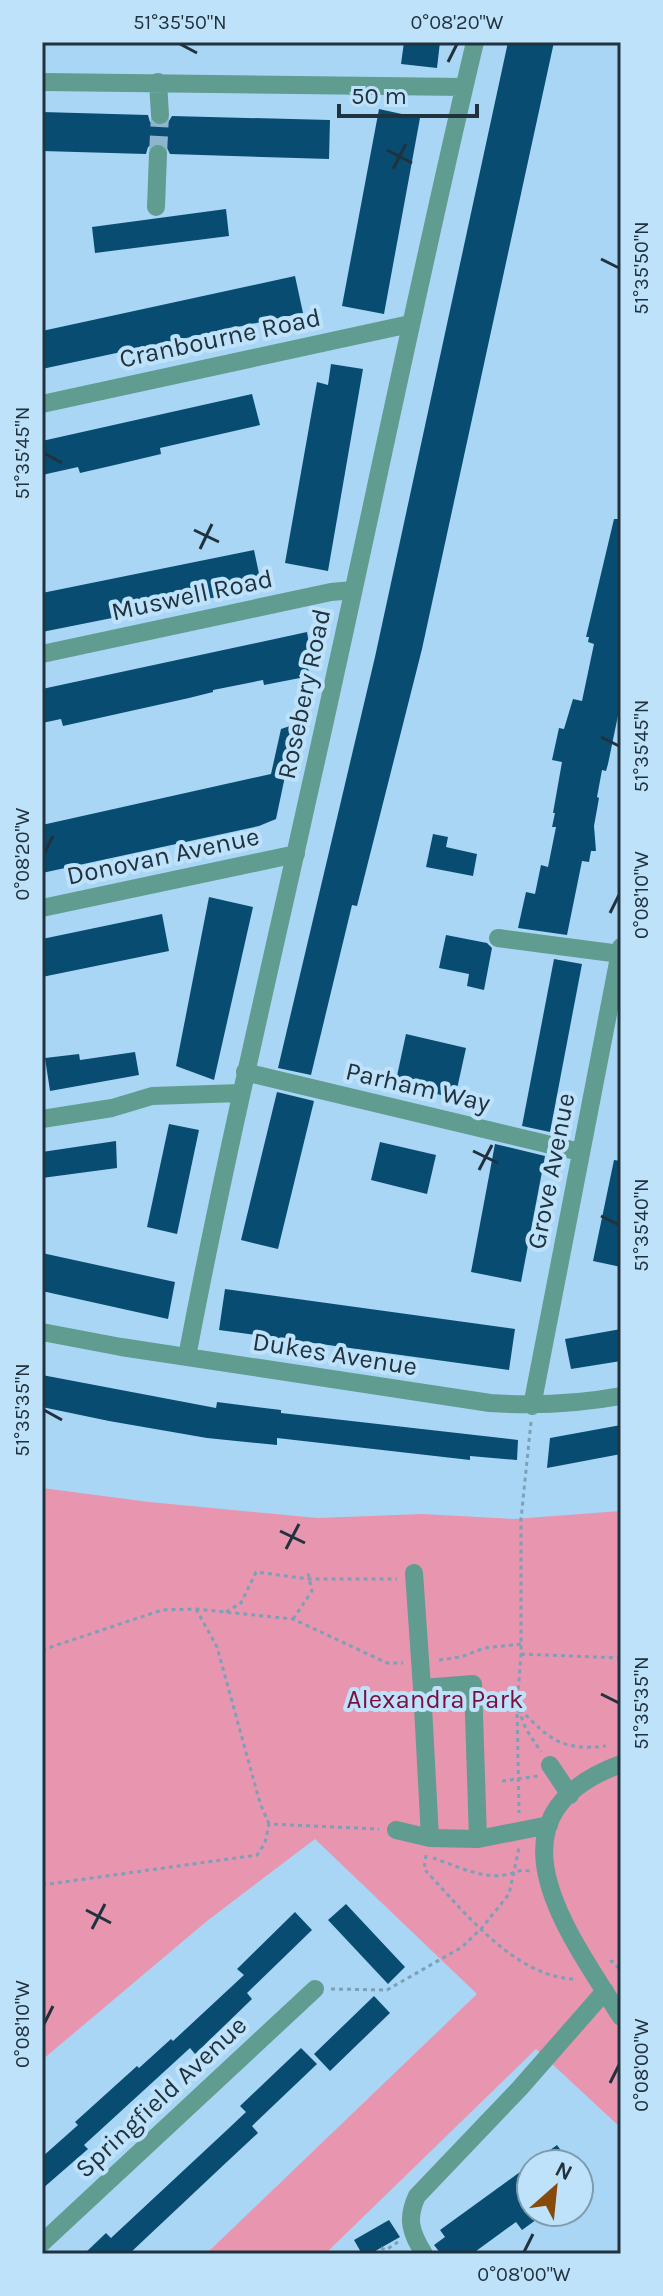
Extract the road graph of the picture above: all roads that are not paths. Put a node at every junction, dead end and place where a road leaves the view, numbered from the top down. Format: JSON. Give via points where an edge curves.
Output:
{"nodes":[{"id":1,"x":475,"y":42,"type":"edge"},
{"id":2,"x":42,"y":82,"type":"edge"},
{"id":3,"x":158,"y":82,"type":"junction"},
{"id":4,"x":464,"y":87,"type":"junction"},
{"id":5,"x":160,"y":115,"type":"tunnel mouth"},
{"id":6,"x":158,"y":154,"type":"tunnel mouth"},
{"id":7,"x":156,"y":207,"type":"dead end"},
{"id":8,"x":410,"y":324,"type":"junction"},
{"id":9,"x":42,"y":404,"type":"edge"},
{"id":10,"x":353,"y":590,"type":"junction"},
{"id":11,"x":42,"y":654,"type":"edge"},
{"id":12,"x":296,"y":854,"type":"junction"},
{"id":13,"x":42,"y":908,"type":"edge"},
{"id":14,"x":498,"y":938,"type":"dead end"},
{"id":15,"x":620,"y":950,"type":"edge"},
{"id":16,"x":245,"y":1072,"type":"junction"},
{"id":17,"x":240,"y":1093,"type":"junction"},
{"id":18,"x":42,"y":1119,"type":"edge"},
{"id":19,"x":580,"y":1152,"type":"junction"},
{"id":20,"x":42,"y":1332,"type":"edge"},
{"id":21,"x":187,"y":1357,"type":"junction"},
{"id":22,"x":621,"y":1396,"type":"edge"},
{"id":23,"x":532,"y":1406,"type":"junction"},
{"id":24,"x":414,"y":1576,"type":"road end"},
{"id":25,"x":422,"y":1688,"type":"junction"},
{"id":26,"x":621,"y":1764,"type":"edge"},
{"id":27,"x":549,"y":1769,"type":"road end"},
{"id":28,"x":570,"y":1795,"type":"junction"},
{"id":29,"x":549,"y":1825,"type":"junction"},
{"id":30,"x":396,"y":1830,"type":"road end"},
{"id":31,"x":478,"y":1839,"type":"junction"},
{"id":32,"x":428,"y":1846,"type":"junction"},
{"id":33,"x":315,"y":1989,"type":"road end"},
{"id":34,"x":605,"y":1991,"type":"junction"},
{"id":35,"x":621,"y":2017,"type":"edge"},
{"id":36,"x":42,"y":2243,"type":"edge"},
{"id":37,"x":424,"y":2254,"type":"edge"}],
"edges":[{"from":1,"to":4,"type":"street","name":"Rosebery Road"},
{"from":2,"to":3,"type":"street"},
{"from":3,"to":4,"type":"street"},
{"from":3,"to":5,"type":"street"},
{"from":4,"to":8,"type":"street","name":"Rosebery Road"},
{"from":6,"to":7,"type":"street"},
{"from":8,"to":9,"type":"street","name":"Cranbourne Road"},
{"from":8,"to":10,"type":"street","name":"Rosebery Road"},
{"from":10,"to":11,"type":"street","name":"Muswell Road"},
{"from":10,"to":12,"type":"street","name":"Rosebery Road"},
{"from":12,"to":13,"type":"street","name":"Donovan Avenue"},
{"from":12,"to":16,"type":"street","name":"Rosebery Road"},
{"from":14,"to":15,"type":"street"},
{"from":15,"to":19,"type":"street","name":"Grove Avenue"},
{"from":16,"to":17,"type":"street","name":"Rosebery Road"},
{"from":16,"to":19,"type":"street","name":"Parham Way"},
{"from":17,"to":18,"type":"street","via":[[152,1096]]},
{"from":17,"to":21,"type":"street","name":"Rosebery Road"},
{"from":19,"to":23,"type":"street","name":"Grove Avenue"},
{"from":20,"to":21,"type":"street","name":"Dukes Avenue"},
{"from":21,"to":23,"type":"street","name":"Dukes Avenue"},
{"from":22,"to":23,"type":"street","name":"Dukes Avenue"},
{"from":24,"to":25,"type":"street"},
{"from":25,"to":31,"type":"street","via":[[473,1684]]},
{"from":25,"to":32,"type":"street"},
{"from":26,"to":28,"type":"street"},
{"from":27,"to":28,"type":"street"},
{"from":28,"to":29,"type":"street"},
{"from":29,"to":31,"type":"street"},
{"from":29,"to":34,"type":"street","via":[[544,1872],[551,1895]]},
{"from":30,"to":32,"type":"street"},
{"from":31,"to":32,"type":"street"},
{"from":33,"to":36,"type":"street","name":"Springfield Avenue"},
{"from":34,"to":35,"type":"street"},
{"from":34,"to":37,"type":"street","via":[[417,2196],[410,2212],[411,2232]]}]}
